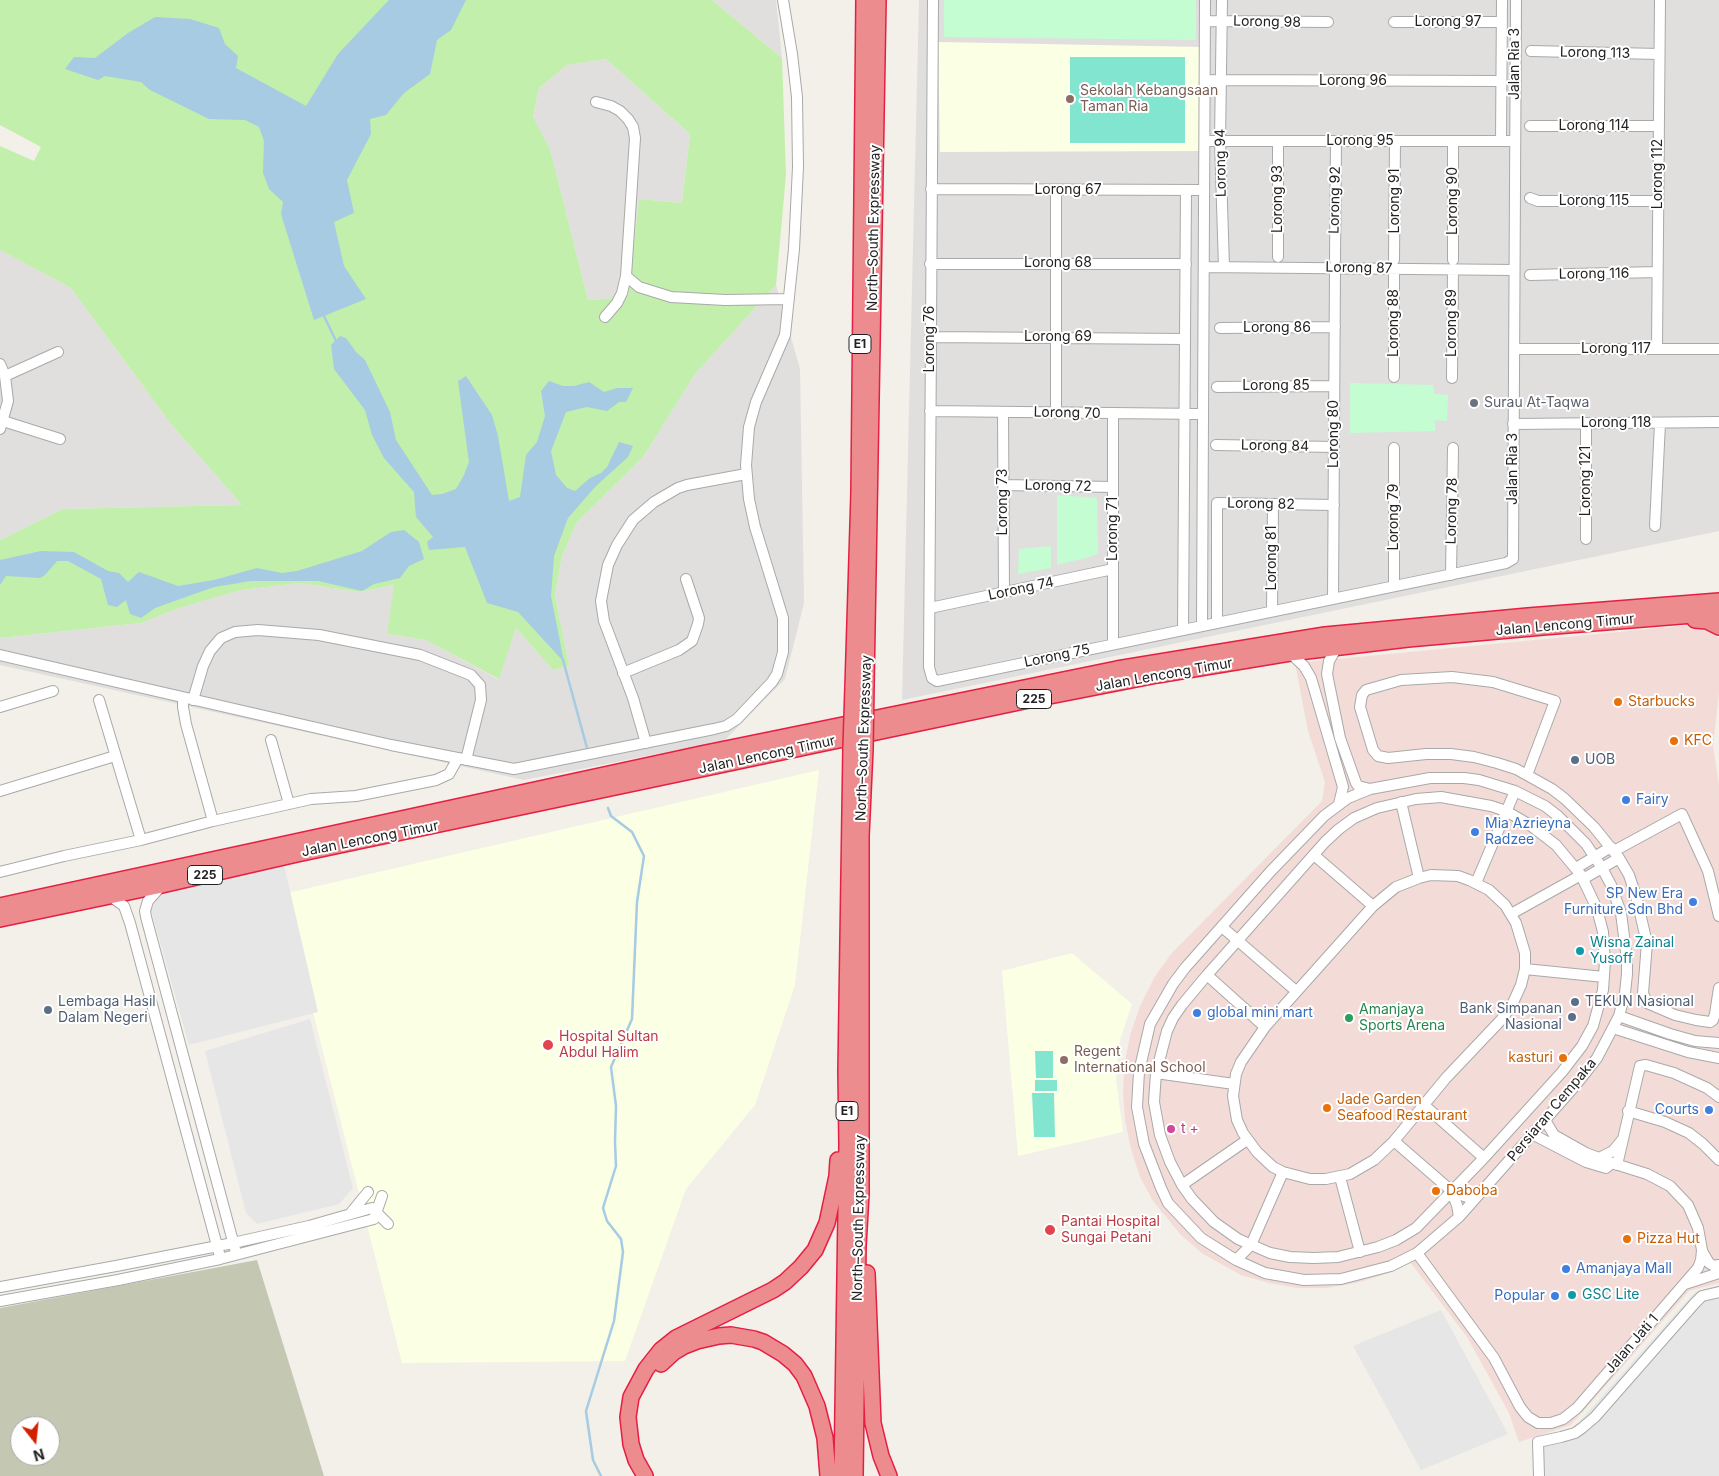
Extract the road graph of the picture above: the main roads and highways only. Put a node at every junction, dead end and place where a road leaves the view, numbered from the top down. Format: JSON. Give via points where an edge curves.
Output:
{"nodes":[{"id":1,"x":864,"y":0,"type":"edge"},
{"id":2,"x":878,"y":0,"type":"edge"},
{"id":3,"x":1719,"y":597,"type":"edge"},
{"id":4,"x":1719,"y":602,"type":"edge"},
{"id":5,"x":1662,"y":612,"type":"junction"},
{"id":6,"x":1719,"y":613,"type":"edge"},
{"id":7,"x":1719,"y":627,"type":"edge"},
{"id":8,"x":860,"y":686,"type":"junction"},
{"id":9,"x":858,"y":748,"type":"junction"},
{"id":10,"x":0,"y":906,"type":"edge"},
{"id":11,"x":0,"y":919,"type":"edge"},
{"id":12,"x":846,"y":1071,"type":"junction"},
{"id":13,"x":861,"y":1194,"type":"junction"},
{"id":14,"x":645,"y":1476,"type":"edge"},
{"id":15,"x":656,"y":1476,"type":"edge"},
{"id":16,"x":828,"y":1476,"type":"edge"},
{"id":17,"x":842,"y":1476,"type":"edge"},
{"id":18,"x":855,"y":1476,"type":"edge"},
{"id":19,"x":889,"y":1476,"type":"edge"}],
"edges":[{"from":1,"to":8,"type":"highway","name":"North–South Expressway","number":"E1"},
{"from":2,"to":8,"type":"highway","name":"North–South Expressway","number":"E1"},
{"from":3,"to":5,"type":"highway","via":[[1673,602]]},
{"from":4,"to":5,"type":"highway","name":"Jalan Lencong Timur","number":"225"},
{"from":5,"to":6,"type":"highway","name":"Jalan Lencong Timur","number":"225"},
{"from":5,"to":7,"type":"highway","via":[[1708,621]]},
{"from":5,"to":10,"type":"highway","name":"Jalan Lencong Timur","number":"225","via":[[1528,616],[1325,635],[1117,669],[702,754]]},
{"from":5,"to":11,"type":"highway","name":"Jalan Lencong Timur","number":"225","via":[[1337,647],[1157,675]]},
{"from":8,"to":9,"type":"highway","name":"North–South Expressway","number":"E1","bridge":true},
{"from":9,"to":12,"type":"highway","name":"North–South Expressway","number":"E1"},
{"from":9,"to":13,"type":"highway","name":"North–South Expressway","number":"E1"},
{"from":12,"to":14,"type":"highway","via":[[837,1176],[820,1242],[805,1263],[785,1282],[676,1338],[652,1360],[632,1396],[628,1416],[631,1444]]},
{"from":12,"to":17,"type":"highway","name":"North–South Expressway","number":"E1"},
{"from":13,"to":18,"type":"highway","name":"North–South Expressway","number":"E1"},
{"from":13,"to":19,"type":"highway","via":[[873,1423]]},
{"from":15,"to":16,"type":"highway","via":[[638,1434],[638,1412],[644,1390],[665,1359],[684,1346],[706,1338],[731,1335],[754,1339],[774,1348],[804,1376],[822,1424]]}]}
